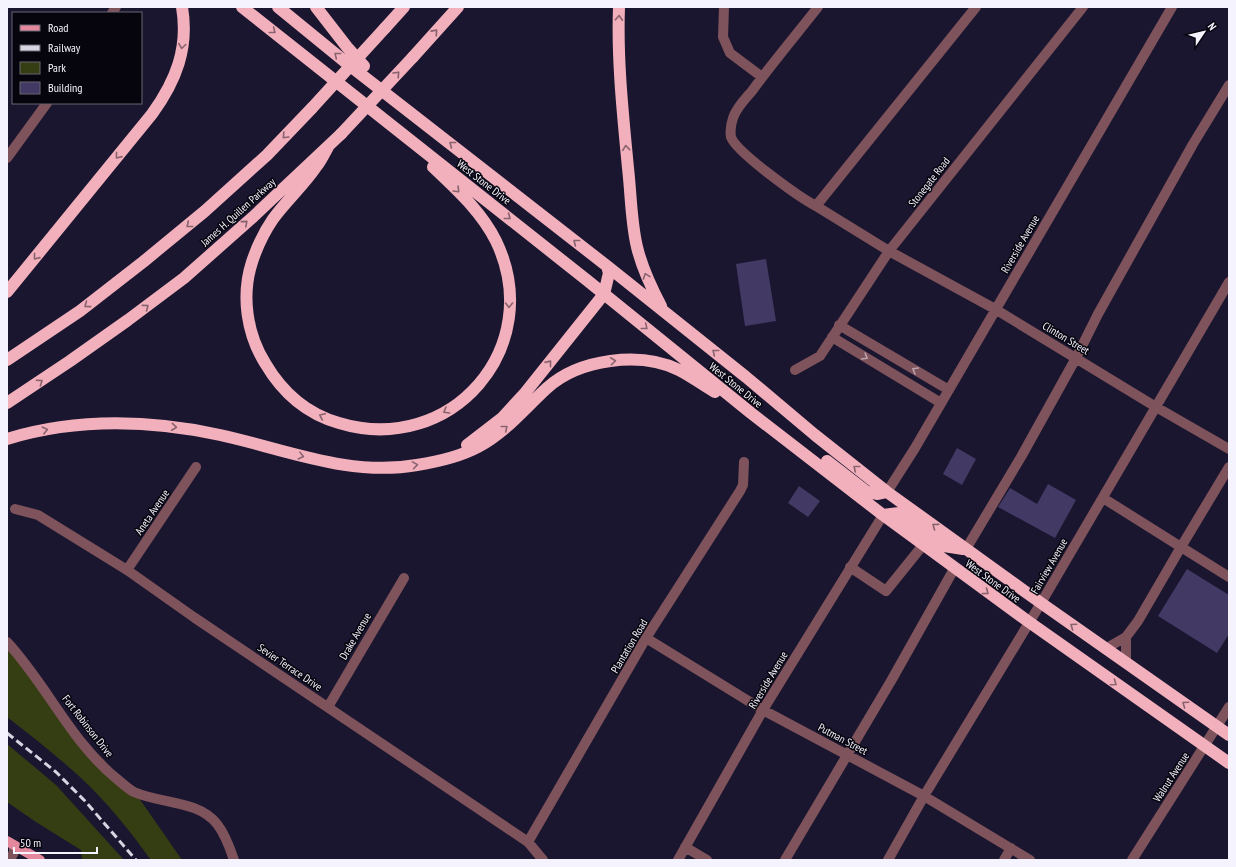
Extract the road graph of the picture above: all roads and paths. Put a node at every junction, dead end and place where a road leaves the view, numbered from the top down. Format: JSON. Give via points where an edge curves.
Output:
{"nodes":[{"id":1,"x":182,"y":7,"type":"edge"},
{"id":2,"x":242,"y":7,"type":"edge"},
{"id":3,"x":278,"y":7,"type":"edge"},
{"id":4,"x":316,"y":7,"type":"edge"},
{"id":5,"x":400,"y":7,"type":"edge"},
{"id":6,"x":404,"y":7,"type":"edge"},
{"id":7,"x":458,"y":7,"type":"edge"},
{"id":8,"x":619,"y":7,"type":"edge"},
{"id":9,"x":724,"y":7,"type":"edge"},
{"id":10,"x":818,"y":7,"type":"edge"},
{"id":11,"x":976,"y":7,"type":"edge"},
{"id":12,"x":1083,"y":7,"type":"edge"},
{"id":13,"x":1172,"y":7,"type":"edge"},
{"id":14,"x":385,"y":28,"type":"junction"},
{"id":15,"x":762,"y":77,"type":"junction"},
{"id":16,"x":1229,"y":85,"type":"edge"},
{"id":17,"x":390,"y":96,"type":"junction"},
{"id":18,"x":45,"y":104,"type":"edge"},
{"id":19,"x":389,"y":124,"type":"junction"},
{"id":20,"x":328,"y":147,"type":"junction"},
{"id":21,"x":7,"y":158,"type":"edge"},
{"id":22,"x":816,"y":206,"type":"junction"},
{"id":23,"x":889,"y":251,"type":"junction"},
{"id":24,"x":607,"y":266,"type":"junction"},
{"id":25,"x":1229,"y":282,"type":"edge"},
{"id":26,"x":7,"y":292,"type":"edge"},
{"id":27,"x":604,"y":294,"type":"junction"},
{"id":28,"x":995,"y":310,"type":"junction"},
{"id":29,"x":664,"y":311,"type":"junction"},
{"id":30,"x":839,"y":325,"type":"junction"},
{"id":31,"x":832,"y":337,"type":"junction"},
{"id":32,"x":1076,"y":358,"type":"junction"},
{"id":33,"x":7,"y":360,"type":"edge"},
{"id":34,"x":795,"y":370,"type":"dead end"},
{"id":35,"x":949,"y":390,"type":"junction"},
{"id":36,"x":7,"y":403,"type":"edge"},
{"id":37,"x":941,"y":403,"type":"junction"},
{"id":38,"x":1156,"y":407,"type":"junction"},
{"id":39,"x":751,"y":413,"type":"junction"},
{"id":40,"x":771,"y":428,"type":"junction"},
{"id":41,"x":7,"y":439,"type":"edge"},
{"id":42,"x":1229,"y":449,"type":"edge"},
{"id":43,"x":446,"y":458,"type":"junction"},
{"id":44,"x":744,"y":462,"type":"dead end"},
{"id":45,"x":196,"y":467,"type":"dead end"},
{"id":46,"x":1229,"y":467,"type":"edge"},
{"id":47,"x":887,"y":492,"type":"junction"},
{"id":48,"x":1103,"y":498,"type":"junction"},
{"id":49,"x":14,"y":509,"type":"dead end"},
{"id":50,"x":883,"y":515,"type":"junction"},
{"id":51,"x":923,"y":545,"type":"junction"},
{"id":52,"x":1181,"y":547,"type":"junction"},
{"id":53,"x":966,"y":549,"type":"junction"},
{"id":54,"x":850,"y":568,"type":"junction"},
{"id":55,"x":954,"y":569,"type":"junction"},
{"id":56,"x":127,"y":570,"type":"junction"},
{"id":57,"x":1229,"y":577,"type":"edge"},
{"id":58,"x":404,"y":578,"type":"dead end"},
{"id":59,"x":1041,"y":604,"type":"junction"},
{"id":60,"x":1029,"y":622,"type":"junction"},
{"id":61,"x":646,"y":638,"type":"junction"},
{"id":62,"x":1126,"y":638,"type":"junction"},
{"id":63,"x":7,"y":642,"type":"edge"},
{"id":64,"x":1106,"y":648,"type":"junction"},
{"id":65,"x":1126,"y":663,"type":"junction"},
{"id":66,"x":328,"y":707,"type":"junction"},
{"id":67,"x":1229,"y":707,"type":"edge"},
{"id":68,"x":764,"y":710,"type":"junction"},
{"id":69,"x":1217,"y":726,"type":"junction"},
{"id":70,"x":1229,"y":735,"type":"edge"},
{"id":71,"x":1205,"y":746,"type":"junction"},
{"id":72,"x":847,"y":755,"type":"junction"},
{"id":73,"x":1229,"y":763,"type":"edge"},
{"id":74,"x":924,"y":796,"type":"junction"},
{"id":75,"x":528,"y":842,"type":"junction"},
{"id":76,"x":11,"y":843,"type":"edge"},
{"id":77,"x":685,"y":847,"type":"junction"},
{"id":78,"x":1011,"y":848,"type":"junction"},
{"id":79,"x":32,"y":858,"type":"edge"},
{"id":80,"x":10,"y":860,"type":"edge"},
{"id":81,"x":234,"y":860,"type":"edge"},
{"id":82,"x":543,"y":860,"type":"edge"},
{"id":83,"x":678,"y":860,"type":"edge"},
{"id":84,"x":707,"y":860,"type":"edge"},
{"id":85,"x":785,"y":860,"type":"edge"},
{"id":86,"x":888,"y":860,"type":"edge"},
{"id":87,"x":1004,"y":860,"type":"edge"},
{"id":88,"x":1030,"y":860,"type":"edge"},
{"id":89,"x":1132,"y":860,"type":"edge"}],
"edges":[{"from":1,"to":26,"type":"highway","one_way":true,"via":[[183,39],[180,59],[165,96]]},
{"from":2,"to":19,"type":"highway","name":"West Stone Drive","one_way":true},
{"from":17,"to":3,"type":"highway","name":"West Stone Drive","one_way":true},
{"from":4,"to":17,"type":"highway"},
{"from":5,"to":14,"type":"highway"},
{"from":6,"to":14,"type":"highway","name":"James H. Quillen Parkway"},
{"from":20,"to":7,"type":"highway","name":"James H. Quillen Parkway","one_way":true,"bridge":true},
{"from":29,"to":8,"type":"highway","one_way":true,"via":[[649,284],[634,234],[624,128]]},
{"from":9,"to":15,"type":"street","via":[[723,36],[730,53]]},
{"from":10,"to":15,"type":"street"},
{"from":11,"to":22,"type":"street"},
{"from":12,"to":23,"type":"street","name":"Stonegate Road"},
{"from":13,"to":28,"type":"street","name":"Riverside Avenue"},
{"from":14,"to":33,"type":"highway","name":"James H. Quillen Parkway","one_way":true,"bridge":true,"via":[[267,155],[200,216],[80,311]]},
{"from":15,"to":22,"type":"street","name":"Clinton Street","via":[[736,111],[730,129],[731,137],[745,154],[798,196]]},
{"from":16,"to":32,"type":"street","via":[[1098,314]]},
{"from":24,"to":17,"type":"highway","name":"West Stone Drive","one_way":true},
{"from":18,"to":21,"type":"street"},
{"from":19,"to":20,"type":"highway","one_way":true,"via":[[478,211],[496,241],[508,276],[510,315],[492,366],[481,383],[466,398],[432,420],[389,430],[350,427],[331,421],[297,402],[284,389],[271,374],[253,338],[246,300],[248,279],[256,251],[274,218],[316,168]]},
{"from":19,"to":27,"type":"highway","name":"West Stone Drive","one_way":true},
{"from":36,"to":20,"type":"highway","name":"James H. Quillen Parkway","one_way":true,"via":[[70,362],[184,278]]},
{"from":22,"to":23,"type":"street","name":"Clinton Street"},
{"from":23,"to":28,"type":"street","name":"Clinton Street"},
{"from":23,"to":30,"type":"street","name":"Stonegate Road"},
{"from":24,"to":27,"type":"highway"},
{"from":24,"to":29,"type":"highway","name":"West Stone Drive"},
{"from":25,"to":38,"type":"street","name":"Fairview Avenue"},
{"from":27,"to":39,"type":"highway","name":"West Stone Drive","one_way":true},
{"from":43,"to":27,"type":"highway","one_way":true,"via":[[502,418]]},
{"from":28,"to":32,"type":"street","name":"Clinton Street"},
{"from":28,"to":35,"type":"street","name":"Riverside Avenue"},
{"from":47,"to":29,"type":"highway","name":"West Stone Drive","one_way":true},
{"from":30,"to":31,"type":"street","name":"Stonegate Road"},
{"from":35,"to":30,"type":"street","one_way":true},
{"from":31,"to":34,"type":"street","name":"Stonegate Road","via":[[820,356]]},
{"from":31,"to":37,"type":"street","one_way":true},
{"from":32,"to":38,"type":"street","name":"Clinton Street"},
{"from":32,"to":53,"type":"street"},
{"from":35,"to":37,"type":"street","name":"Riverside Avenue"},
{"from":37,"to":47,"type":"street","name":"Riverside Avenue"},
{"from":38,"to":42,"type":"street","name":"Clinton Street"},
{"from":38,"to":48,"type":"street","name":"Fairview Avenue"},
{"from":39,"to":40,"type":"highway","name":"West Stone Drive"},
{"from":43,"to":39,"type":"highway","one_way":true,"via":[[477,448],[494,437],[548,387],[562,378],[606,362],[638,360],[678,370]]},
{"from":40,"to":47,"type":"highway","via":[[789,432],[867,492]]},
{"from":40,"to":50,"type":"highway","name":"West Stone Drive"},
{"from":41,"to":43,"type":"highway","one_way":true,"via":[[57,427],[140,424],[221,435],[357,468],[416,465]]},
{"from":44,"to":61,"type":"street","name":"Plantation Road","via":[[743,484],[740,491]]},
{"from":45,"to":56,"type":"street","name":"Aneta Avenue"},
{"from":46,"to":52,"type":"street"},
{"from":53,"to":47,"type":"highway","name":"West Stone Drive","one_way":true},
{"from":48,"to":52,"type":"street"},
{"from":48,"to":59,"type":"street","name":"Fairview Avenue"},
{"from":49,"to":56,"type":"street","name":"Sevier Terrace Drive","via":[[38,515]]},
{"from":50,"to":51,"type":"highway","name":"West Stone Drive"},
{"from":50,"to":53,"type":"highway","via":[[899,513],[944,546]]},
{"from":50,"to":54,"type":"street","name":"Riverside Avenue"},
{"from":51,"to":54,"type":"street","via":[[886,591]]},
{"from":51,"to":55,"type":"highway","name":"West Stone Drive"},
{"from":52,"to":57,"type":"street"},
{"from":52,"to":62,"type":"street"},
{"from":53,"to":59,"type":"highway","name":"West Stone Drive"},
{"from":54,"to":68,"type":"street","name":"Riverside Avenue"},
{"from":55,"to":60,"type":"highway","name":"West Stone Drive","one_way":true},
{"from":55,"to":72,"type":"street"},
{"from":56,"to":66,"type":"street","name":"Sevier Terrace Drive"},
{"from":58,"to":66,"type":"street","name":"Drake Avenue"},
{"from":59,"to":60,"type":"street","name":"Fairview Avenue"},
{"from":64,"to":59,"type":"highway","name":"West Stone Drive","one_way":true},
{"from":60,"to":71,"type":"highway","name":"West Stone Drive","one_way":true},
{"from":60,"to":74,"type":"street","name":"Fairview Avenue"},
{"from":61,"to":68,"type":"street","name":"Putman Street"},
{"from":61,"to":75,"type":"street","name":"Plantation Road"},
{"from":62,"to":64,"type":"street"},
{"from":62,"to":65,"type":"street"},
{"from":63,"to":81,"type":"street","name":"Fort Robinson Drive","via":[[34,674],[92,754],[116,778],[134,792],[203,812],[218,825]]},
{"from":64,"to":65,"type":"highway","name":"West Stone Drive"},
{"from":69,"to":65,"type":"highway","name":"West Stone Drive","one_way":true},
{"from":66,"to":75,"type":"street","name":"Sevier Terrace Drive"},
{"from":67,"to":69,"type":"street","name":"Walnut Avenue"},
{"from":68,"to":72,"type":"street","name":"Putman Street"},
{"from":68,"to":77,"type":"street","name":"Riverside Avenue"},
{"from":69,"to":70,"type":"highway","name":"West Stone Drive"},
{"from":69,"to":71,"type":"street","name":"Walnut Avenue"},
{"from":71,"to":73,"type":"highway","name":"West Stone Drive"},
{"from":71,"to":89,"type":"street","name":"Walnut Avenue"},
{"from":72,"to":74,"type":"street","name":"Putman Street"},
{"from":72,"to":85,"type":"street"},
{"from":74,"to":78,"type":"street","name":"Putman Street"},
{"from":74,"to":86,"type":"street","name":"Fairview Avenue"},
{"from":75,"to":82,"type":"street","name":"Sevier Terrace Drive"},
{"from":76,"to":79,"type":"main road"},
{"from":76,"to":80,"type":"street","via":[[14,852]]},
{"from":77,"to":83,"type":"street","name":"Riverside Avenue"},
{"from":77,"to":84,"type":"street"},
{"from":78,"to":87,"type":"street"},
{"from":78,"to":88,"type":"street","name":"Putman Street"}]}
